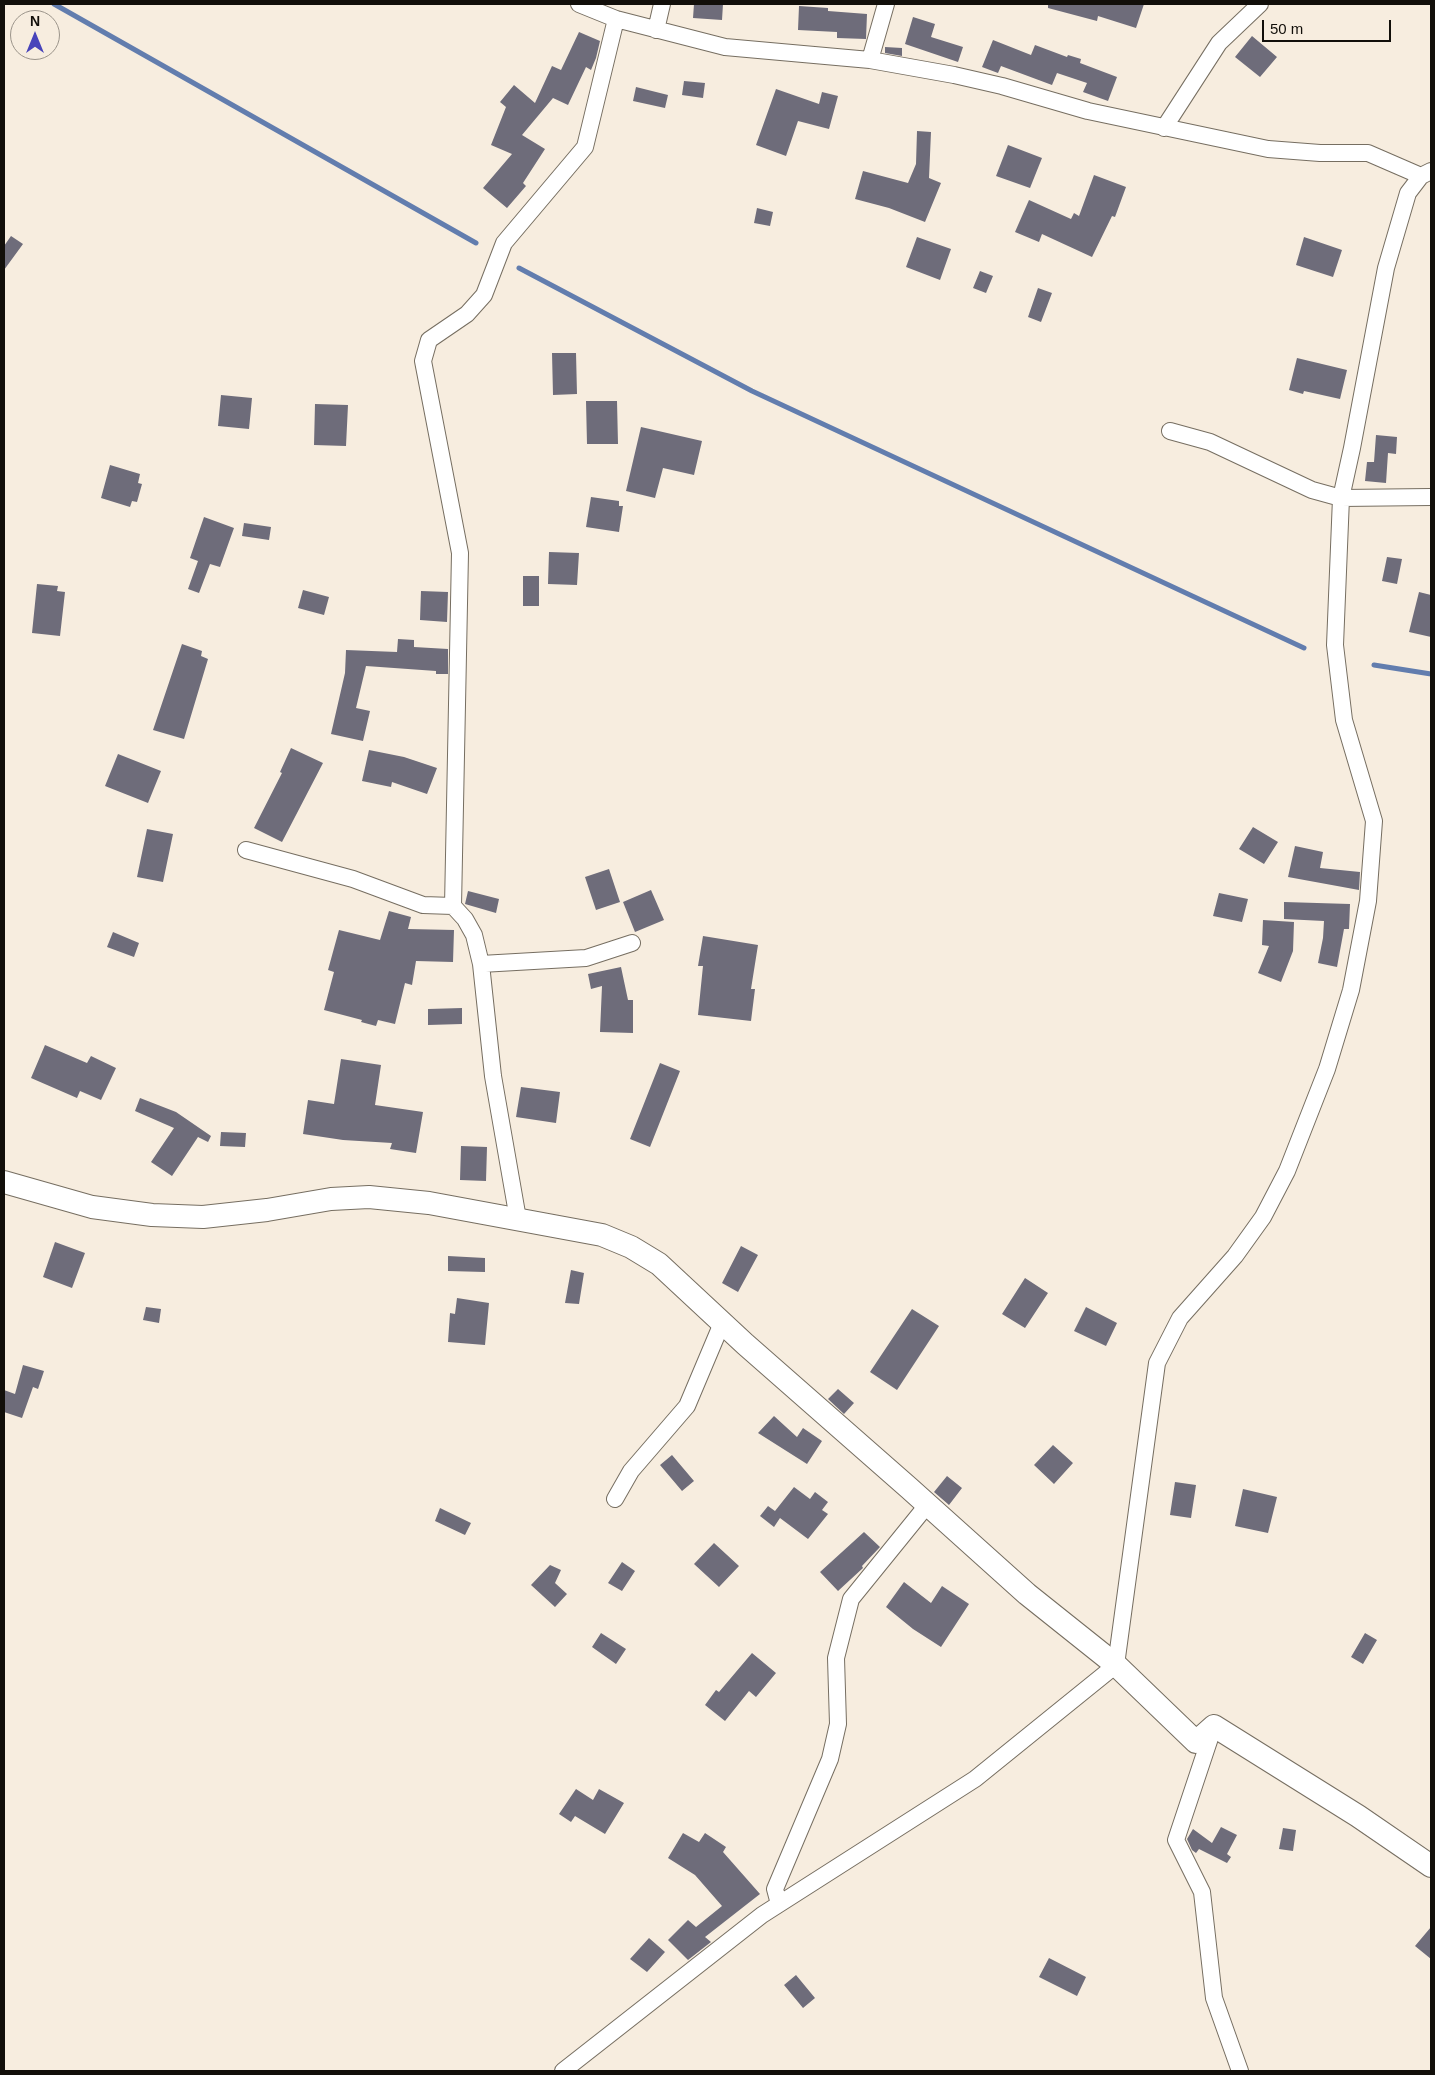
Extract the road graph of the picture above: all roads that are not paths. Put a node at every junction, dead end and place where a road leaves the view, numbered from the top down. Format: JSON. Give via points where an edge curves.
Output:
{"nodes":[{"id":1,"x":580,"y":4,"type":"edge"},
{"id":2,"x":662,"y":4,"type":"edge"},
{"id":3,"x":886,"y":4,"type":"edge"},
{"id":4,"x":1260,"y":4,"type":"edge"},
{"id":5,"x":616,"y":18,"type":"junction"},
{"id":6,"x":656,"y":30,"type":"junction"},
{"id":7,"x":870,"y":60,"type":"junction"},
{"id":8,"x":1164,"y":128,"type":"junction"},
{"id":9,"x":1426,"y":173,"type":"edge"},
{"id":10,"x":1170,"y":431,"type":"dead end"},
{"id":11,"x":1431,"y":497,"type":"edge"},
{"id":12,"x":1341,"y":498,"type":"junction"},
{"id":13,"x":246,"y":850,"type":"dead end"},
{"id":14,"x":453,"y":906,"type":"junction"},
{"id":15,"x":632,"y":943,"type":"dead end"},
{"id":16,"x":481,"y":964,"type":"junction"},
{"id":17,"x":4,"y":1182,"type":"edge"},
{"id":18,"x":518,"y":1219,"type":"junction"},
{"id":19,"x":722,"y":1323,"type":"junction"},
{"id":20,"x":615,"y":1499,"type":"dead end"},
{"id":21,"x":928,"y":1504,"type":"junction"},
{"id":22,"x":1116,"y":1665,"type":"junction"},
{"id":23,"x":1214,"y":1726,"type":"junction"},
{"id":24,"x":1431,"y":1866,"type":"edge"},
{"id":25,"x":779,"y":1904,"type":"junction"},
{"id":26,"x":563,"y":2071,"type":"edge"},
{"id":27,"x":1240,"y":2071,"type":"edge"}],
"edges":[{"from":1,"to":5,"type":"street"},
{"from":2,"to":6,"type":"street"},
{"from":3,"to":7,"type":"street"},
{"from":4,"to":8,"type":"street","via":[[1219,43]]},
{"from":5,"to":6,"type":"street"},
{"from":5,"to":14,"type":"street","via":[[585,147],[504,243],[484,295],[468,314],[429,340],[423,361],[460,554]]},
{"from":6,"to":7,"type":"street","via":[[725,47]]},
{"from":7,"to":8,"type":"street","via":[[1002,86],[1088,111]]},
{"from":8,"to":9,"type":"street","via":[[1268,149],[1368,153]]},
{"from":9,"to":12,"type":"street","via":[[1408,193],[1386,268]]},
{"from":10,"to":12,"type":"street","via":[[1210,442],[1312,490]]},
{"from":11,"to":12,"type":"street"},
{"from":12,"to":22,"type":"street","via":[[1334,645],[1344,720],[1374,821],[1368,901],[1351,990],[1327,1069],[1287,1171],[1264,1217],[1235,1256],[1180,1318],[1157,1363]]},
{"from":13,"to":14,"type":"street","via":[[353,879],[423,905]]},
{"from":14,"to":16,"type":"street","via":[[474,935]]},
{"from":15,"to":16,"type":"street","via":[[586,958]]},
{"from":16,"to":18,"type":"street","via":[[493,1076]]},
{"from":17,"to":18,"type":"street","via":[[92,1207],[152,1215],[204,1217],[370,1197],[429,1203]]},
{"from":18,"to":19,"type":"street","via":[[602,1235],[631,1247],[659,1264]]},
{"from":19,"to":20,"type":"street","via":[[687,1406],[631,1471]]},
{"from":19,"to":21,"type":"street"},
{"from":21,"to":22,"type":"street","via":[[1027,1594]]},
{"from":21,"to":25,"type":"street","via":[[851,1599],[836,1658],[838,1724],[830,1759],[775,1889]]},
{"from":22,"to":23,"type":"street","via":[[1196,1742]]},
{"from":22,"to":25,"type":"street","via":[[975,1779]]},
{"from":23,"to":24,"type":"street"},
{"from":23,"to":27,"type":"street","via":[[1176,1840],[1202,1892],[1214,1998]]},
{"from":25,"to":26,"type":"street"}]}
